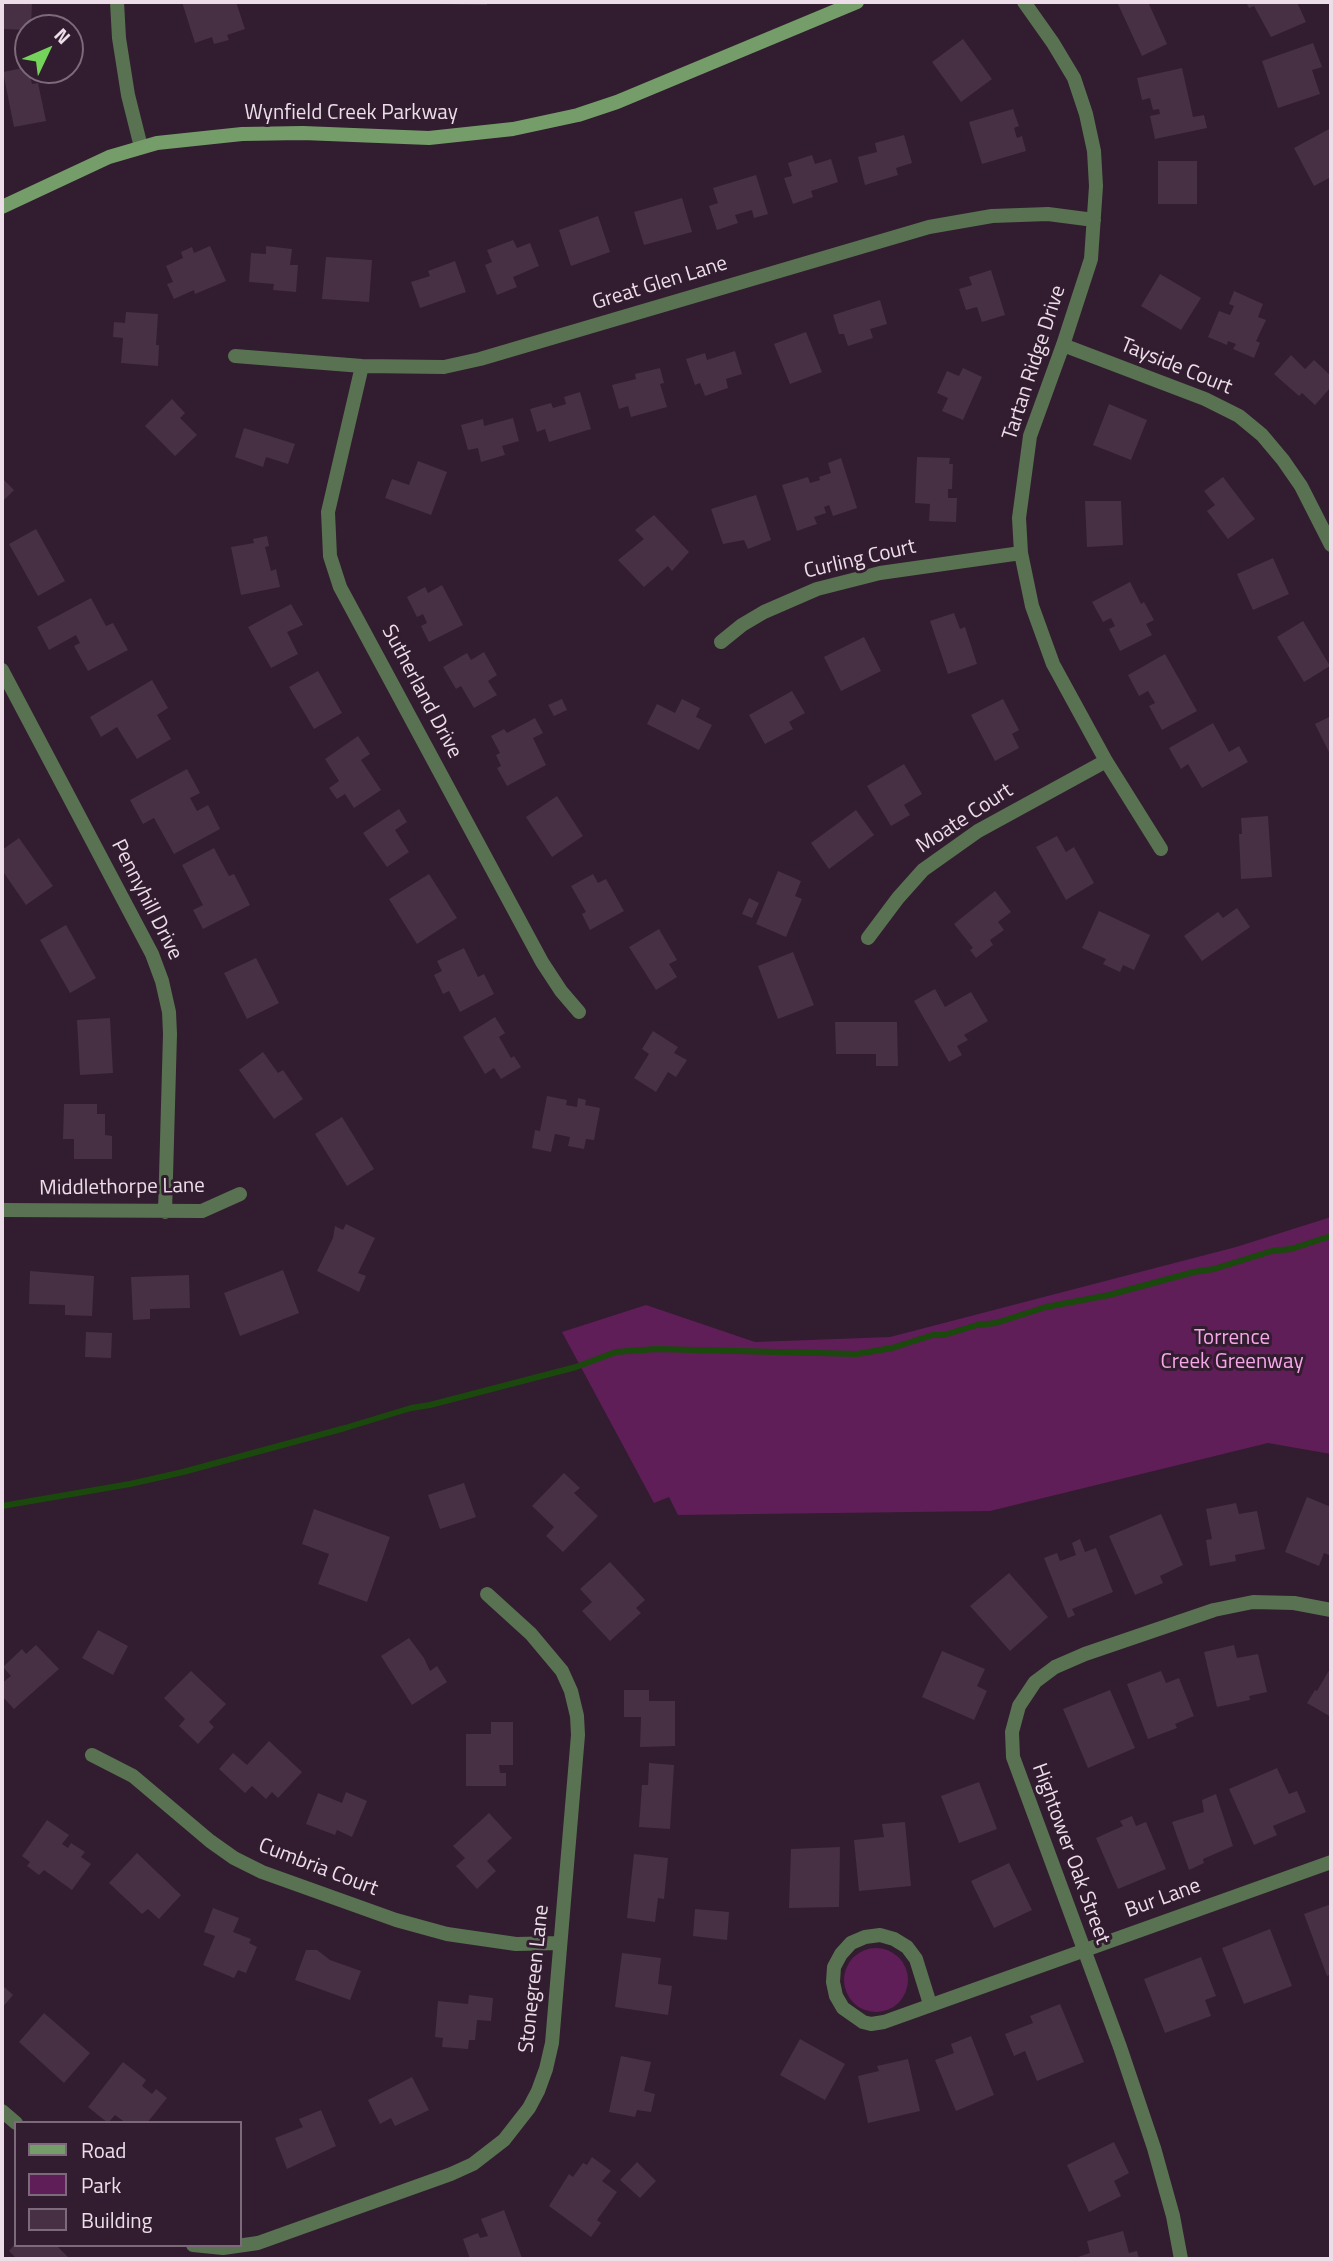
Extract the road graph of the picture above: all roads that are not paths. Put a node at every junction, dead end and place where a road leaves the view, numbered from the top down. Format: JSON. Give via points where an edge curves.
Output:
{"nodes":[{"id":1,"x":117,"y":2,"type":"edge"},
{"id":2,"x":857,"y":2,"type":"edge"},
{"id":3,"x":1024,"y":2,"type":"edge"},
{"id":4,"x":141,"y":147,"type":"junction"},
{"id":5,"x":2,"y":207,"type":"edge"},
{"id":6,"x":1094,"y":220,"type":"junction"},
{"id":7,"x":1063,"y":345,"type":"junction"},
{"id":8,"x":235,"y":356,"type":"dead end"},
{"id":9,"x":362,"y":366,"type":"junction"},
{"id":10,"x":1331,"y":545,"type":"edge"},
{"id":11,"x":1021,"y":553,"type":"junction"},
{"id":12,"x":721,"y":642,"type":"dead end"},
{"id":13,"x":2,"y":670,"type":"edge"},
{"id":14,"x":1106,"y":761,"type":"junction"},
{"id":15,"x":1161,"y":849,"type":"dead end"},
{"id":16,"x":867,"y":938,"type":"dead end"},
{"id":17,"x":579,"y":1012,"type":"dead end"},
{"id":18,"x":240,"y":1194,"type":"dead end"},
{"id":19,"x":2,"y":1210,"type":"edge"},
{"id":20,"x":165,"y":1212,"type":"junction"},
{"id":21,"x":487,"y":1594,"type":"dead end"},
{"id":22,"x":1331,"y":1610,"type":"edge"},
{"id":23,"x":92,"y":1755,"type":"dead end"},
{"id":24,"x":1331,"y":1862,"type":"edge"},
{"id":25,"x":560,"y":1943,"type":"junction"},
{"id":26,"x":1082,"y":1950,"type":"junction"},
{"id":27,"x":930,"y":2004,"type":"junction"},
{"id":28,"x":242,"y":2245,"type":"edge"},
{"id":29,"x":1181,"y":2259,"type":"edge"}],
"edges":[{"from":1,"to":4,"type":"street"},
{"from":2,"to":4,"type":"street","name":"Wynfield Creek Parkway","via":[[617,102],[513,130],[429,138],[242,134]]},
{"from":3,"to":6,"type":"street","name":"Tartan Ridge Drive","via":[[1074,78],[1086,114],[1097,186]]},
{"from":4,"to":5,"type":"street","name":"Wynfield Creek Parkway","via":[[109,157]]},
{"from":6,"to":7,"type":"street","name":"Tartan Ridge Drive","via":[[1091,259]]},
{"from":6,"to":9,"type":"street","name":"Great Glen Lane","via":[[1048,214],[992,216],[929,227],[480,359],[444,367]]},
{"from":7,"to":10,"type":"street","name":"Tayside Court","via":[[1239,416],[1283,460]]},
{"from":7,"to":11,"type":"street","name":"Tartan Ridge Drive","via":[[1030,436],[1018,518]]},
{"from":8,"to":9,"type":"street","name":"Great Glen Lane"},
{"from":9,"to":17,"type":"street","name":"Sutherland Drive","via":[[328,512],[330,556],[340,587],[542,962]]},
{"from":11,"to":12,"type":"street","name":"Curling Court","via":[[880,573],[817,589],[764,612]]},
{"from":11,"to":14,"type":"street","name":"Tartan Ridge Drive","via":[[1045,646]]},
{"from":13,"to":20,"type":"street","name":"Pennyhill Drive","via":[[162,981],[170,1034]]},
{"from":14,"to":15,"type":"street","name":"Tartan Ridge Drive"},
{"from":14,"to":16,"type":"street","name":"Moate Court","via":[[978,831],[923,870]]},
{"from":18,"to":20,"type":"street","name":"Middlethorpe Lane","via":[[202,1211]]},
{"from":19,"to":20,"type":"street","name":"Middlethorpe Lane"},
{"from":21,"to":25,"type":"street","name":"Stonegreen Lane","via":[[531,1634],[562,1671],[577,1716]]},
{"from":22,"to":26,"type":"street","name":"Hightower Oak Street","via":[[1253,1602],[1214,1610],[1085,1654],[1035,1682],[1019,1706],[1012,1732],[1013,1757]]},
{"from":23,"to":25,"type":"street","name":"Cumbria Court","via":[[133,1776],[210,1841],[262,1872],[447,1934],[516,1944]]},
{"from":24,"to":26,"type":"street","name":"Bur Lane"},
{"from":25,"to":28,"type":"street","name":"Stonegreen Lane","via":[[546,2069],[529,2108],[488,2154],[452,2174]]},
{"from":26,"to":27,"type":"street","name":"Bur Lane"},
{"from":26,"to":29,"type":"street","name":"Hightower Oak Street","via":[[1154,2148]]},
{"from":27,"to":27,"type":"street","name":"Bur Lane","via":[[916,1959],[894,1939],[880,1935],[852,1943],[834,1967],[836,1996],[843,2008],[863,2022],[884,2022]]}]}
